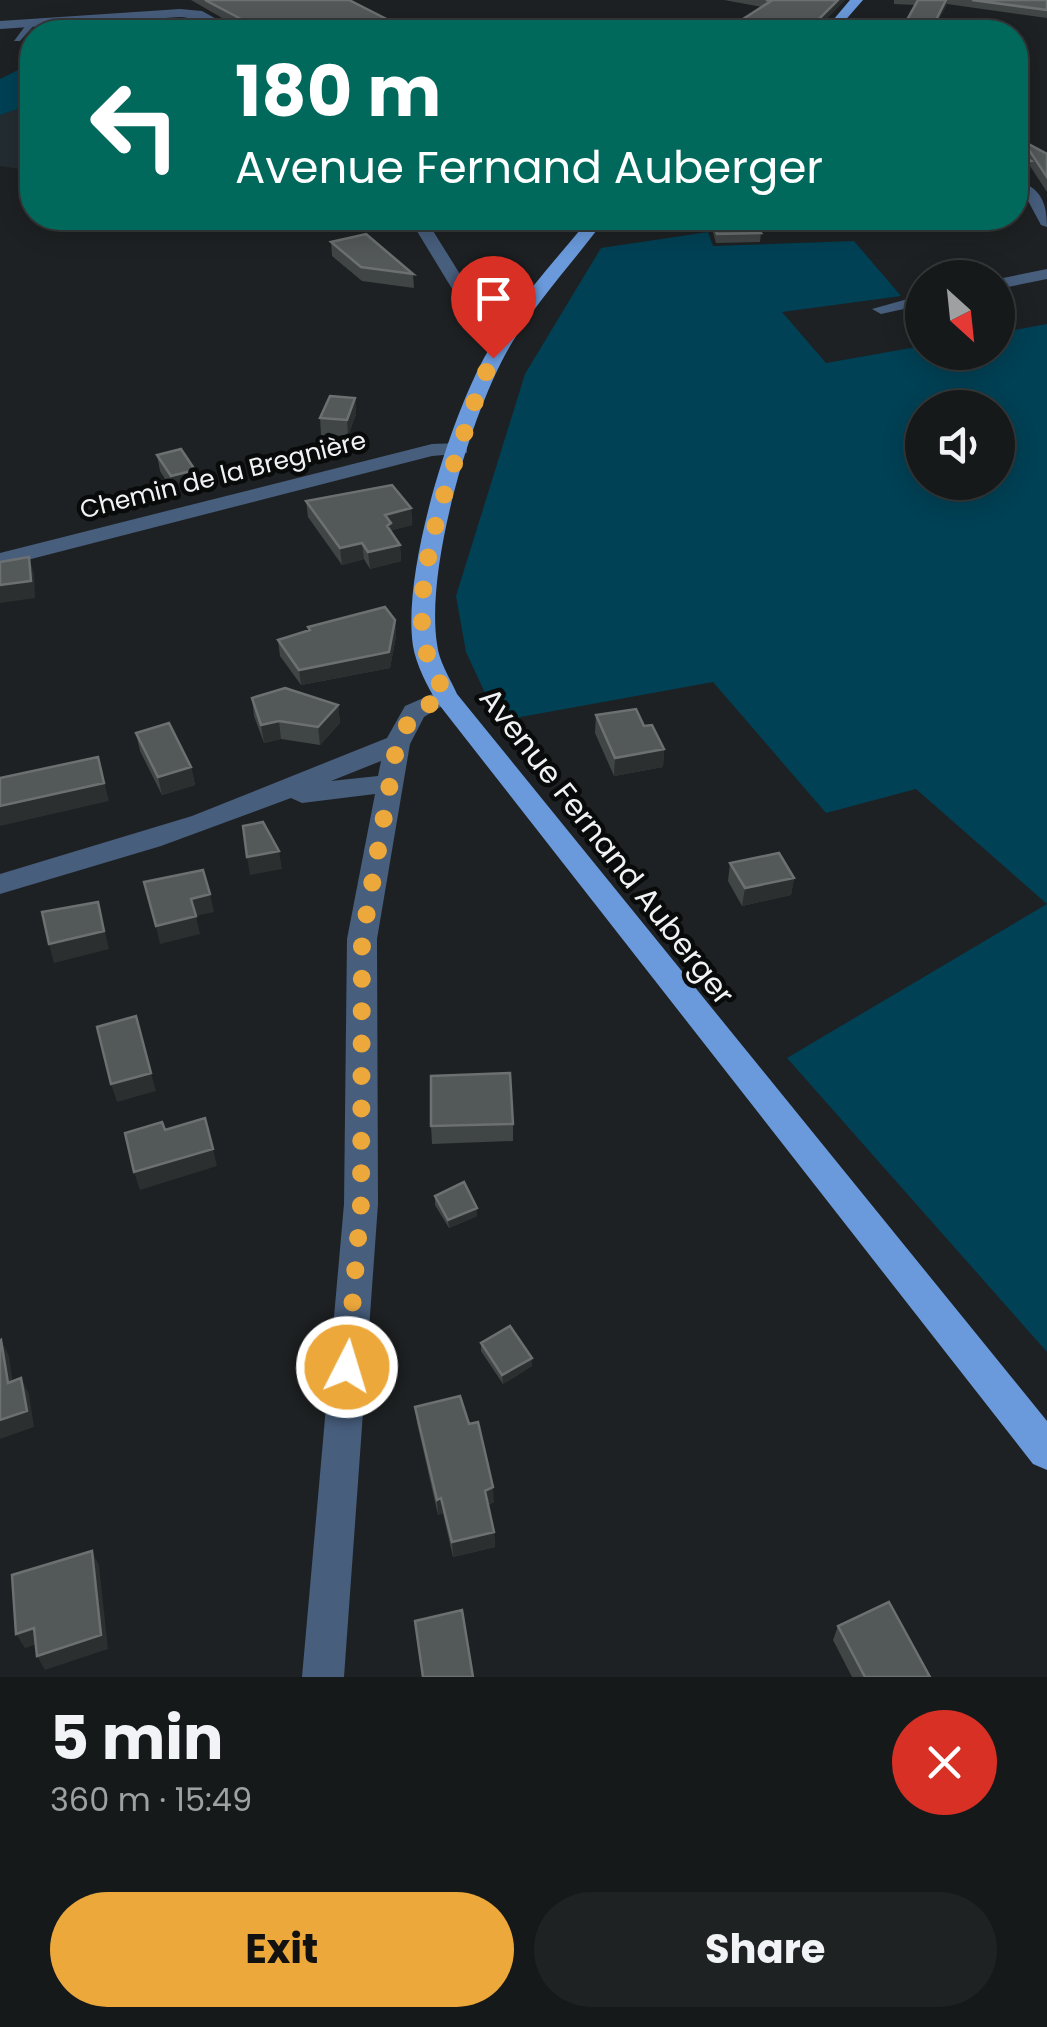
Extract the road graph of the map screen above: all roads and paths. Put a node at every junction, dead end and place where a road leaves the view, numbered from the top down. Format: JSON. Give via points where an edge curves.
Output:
{"nodes":[{"id":1,"x":857,"y":0,"type":"edge"},
{"id":2,"x":65,"y":20,"type":"edge"},
{"id":3,"x":210,"y":20,"type":"edge"},
{"id":4,"x":839,"y":20,"type":"edge"},
{"id":5,"x":20,"y":36,"type":"edge"},
{"id":6,"x":17,"y":39,"type":"dead end"},
{"id":7,"x":1028,"y":192,"type":"edge"},
{"id":8,"x":1047,"y":222,"type":"edge"},
{"id":9,"x":424,"y":230,"type":"edge"},
{"id":10,"x":589,"y":230,"type":"edge"},
{"id":11,"x":1047,"y":274,"type":"edge"},
{"id":12,"x":1015,"y":281,"type":"edge"},
{"id":13,"x":905,"y":304,"type":"edge"},
{"id":14,"x":881,"y":309,"type":"dead end"},
{"id":15,"x":501,"y":346,"type":"junction"},
{"id":16,"x":460,"y":449,"type":"junction"},
{"id":17,"x":0,"y":560,"type":"edge"},
{"id":18,"x":446,"y":696,"type":"junction"},
{"id":19,"x":397,"y":744,"type":"junction"},
{"id":20,"x":390,"y":783,"type":"junction"},
{"id":21,"x":270,"y":797,"type":"junction"},
{"id":22,"x":0,"y":884,"type":"edge"},
{"id":23,"x":1047,"y":1451,"type":"edge"},
{"id":24,"x":322,"y":1677,"type":"edge"}],
"edges":[{"from":1,"to":4,"type":"main road"},
{"from":2,"to":3,"type":"street","via":[[180,13]]},
{"from":5,"to":6,"type":"lane"},
{"from":7,"to":8,"type":"street"},
{"from":9,"to":15,"type":"street"},
{"from":10,"to":15,"type":"main road","name":"Avenue Fernand Auberger"},
{"from":11,"to":12,"type":"street"},
{"from":13,"to":14,"type":"street"},
{"from":15,"to":16,"type":"main road","name":"Avenue Fernand Auberger","via":[[480,385]]},
{"from":16,"to":17,"type":"street","name":"Chemin de la Bregnière","via":[[432,450]]},
{"from":16,"to":18,"type":"main road","name":"Avenue Fernand Auberger","via":[[426,564],[422,605],[425,648]]},
{"from":18,"to":19,"type":"street","via":[[414,712]]},
{"from":18,"to":23,"type":"main road","name":"Avenue Fernand Auberger"},
{"from":19,"to":20,"type":"street"},
{"from":19,"to":21,"type":"street"},
{"from":20,"to":21,"type":"street"},
{"from":20,"to":24,"type":"street","via":[[362,940],[361,1204]]},
{"from":21,"to":22,"type":"street","via":[[92,862]]}]}
